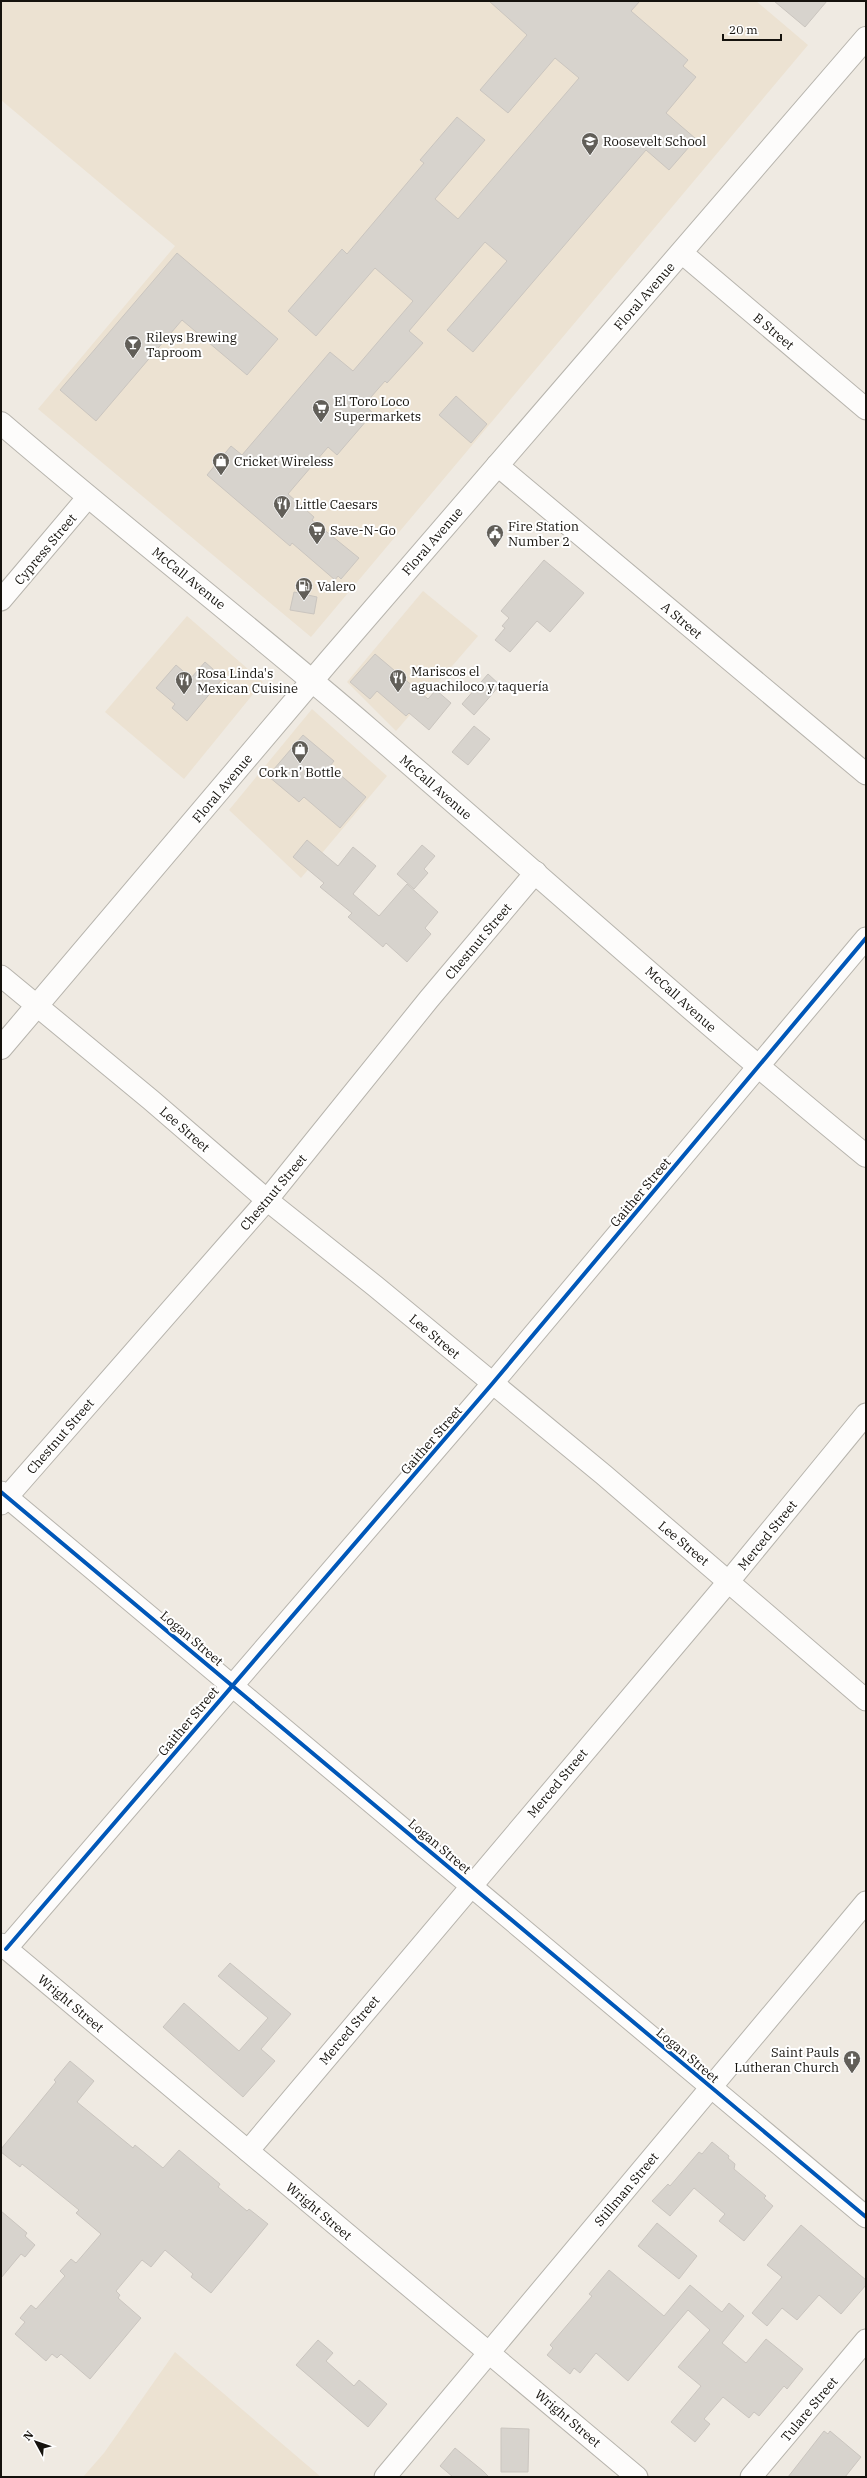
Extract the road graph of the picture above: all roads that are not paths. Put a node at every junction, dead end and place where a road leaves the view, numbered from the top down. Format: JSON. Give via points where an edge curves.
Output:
{"nodes":[{"id":1,"x":865,"y":42,"type":"edge"},
{"id":2,"x":682,"y":253,"type":"junction"},
{"id":3,"x":866,"y":409,"type":"edge"},
{"id":4,"x":1,"y":423,"type":"edge"},
{"id":5,"x":497,"y":465,"type":"junction"},
{"id":6,"x":88,"y":497,"type":"junction"},
{"id":7,"x":1,"y":600,"type":"edge"},
{"id":8,"x":312,"y":681,"type":"junction"},
{"id":9,"x":866,"y":774,"type":"edge"},
{"id":10,"x":536,"y":872,"type":"junction"},
{"id":11,"x":866,"y":938,"type":"edge"},
{"id":12,"x":1,"y":976,"type":"edge"},
{"id":13,"x":36,"y":1006,"type":"junction"},
{"id":14,"x":1,"y":1048,"type":"edge"},
{"id":15,"x":757,"y":1067,"type":"junction"},
{"id":16,"x":866,"y":1156,"type":"edge"},
{"id":17,"x":267,"y":1200,"type":"junction"},
{"id":18,"x":492,"y":1384,"type":"junction"},
{"id":19,"x":866,"y":1414,"type":"edge"},
{"id":20,"x":3,"y":1497,"type":"edge"},
{"id":21,"x":729,"y":1581,"type":"junction"},
{"id":22,"x":232,"y":1685,"type":"junction"},
{"id":23,"x":866,"y":1700,"type":"edge"},
{"id":24,"x":471,"y":1885,"type":"junction"},
{"id":25,"x":866,"y":1902,"type":"edge"},
{"id":26,"x":4,"y":1947,"type":"edge"},
{"id":27,"x":711,"y":2087,"type":"junction"},
{"id":28,"x":248,"y":2151,"type":"junction"},
{"id":29,"x":866,"y":2217,"type":"edge"},
{"id":30,"x":866,"y":2340,"type":"edge"},
{"id":31,"x":490,"y":2353,"type":"junction"},
{"id":32,"x":386,"y":2477,"type":"edge"},
{"id":33,"x":637,"y":2477,"type":"edge"},
{"id":34,"x":751,"y":2477,"type":"edge"}],
"edges":[{"from":1,"to":2,"type":"main road","name":"Floral Avenue"},
{"from":2,"to":3,"type":"street","name":"B Street"},
{"from":2,"to":5,"type":"main road","name":"Floral Avenue"},
{"from":4,"to":6,"type":"main road","name":"McCall Avenue"},
{"from":5,"to":8,"type":"main road","name":"Floral Avenue"},
{"from":5,"to":9,"type":"street","name":"A Street"},
{"from":6,"to":7,"type":"street","name":"Cypress Street"},
{"from":6,"to":8,"type":"main road","name":"McCall Avenue","via":[[201,587]]},
{"from":8,"to":10,"type":"main road","name":"McCall Avenue"},
{"from":8,"to":13,"type":"main road","name":"Floral Avenue"},
{"from":10,"to":15,"type":"main road","name":"McCall Avenue"},
{"from":10,"to":17,"type":"street","name":"Chestnut Street","via":[[429,999]]},
{"from":11,"to":15,"type":"street","name":"Gaither Street"},
{"from":12,"to":13,"type":"street","name":"Lee Street"},
{"from":13,"to":14,"type":"main road","name":"Floral Avenue"},
{"from":13,"to":17,"type":"street","name":"Lee Street"},
{"from":15,"to":16,"type":"main road","name":"McCall Avenue"},
{"from":15,"to":18,"type":"street","name":"Gaither Street"},
{"from":17,"to":18,"type":"street","name":"Lee Street"},
{"from":17,"to":20,"type":"street","name":"Chestnut Street"},
{"from":18,"to":21,"type":"street","name":"Lee Street"},
{"from":18,"to":22,"type":"street","name":"Gaither Street"},
{"from":19,"to":21,"type":"street","name":"Merced Street"},
{"from":20,"to":22,"type":"street","name":"Logan Street"},
{"from":21,"to":23,"type":"street","name":"Lee Street"},
{"from":21,"to":24,"type":"street","name":"Merced Street"},
{"from":22,"to":24,"type":"street","name":"Logan Street"},
{"from":22,"to":26,"type":"street","name":"Gaither Street"},
{"from":24,"to":27,"type":"street","name":"Logan Street"},
{"from":24,"to":28,"type":"street","name":"Merced Street"},
{"from":25,"to":27,"type":"street","name":"Stillman Street"},
{"from":26,"to":28,"type":"street","name":"Wright Street"},
{"from":27,"to":29,"type":"street","name":"Logan Street"},
{"from":27,"to":31,"type":"street","name":"Stillman Street"},
{"from":28,"to":31,"type":"street","name":"Wright Street"},
{"from":30,"to":34,"type":"street","name":"Tulare Street"},
{"from":31,"to":32,"type":"street","name":"Stillman Street"},
{"from":31,"to":33,"type":"street","name":"Wright Street"}]}
